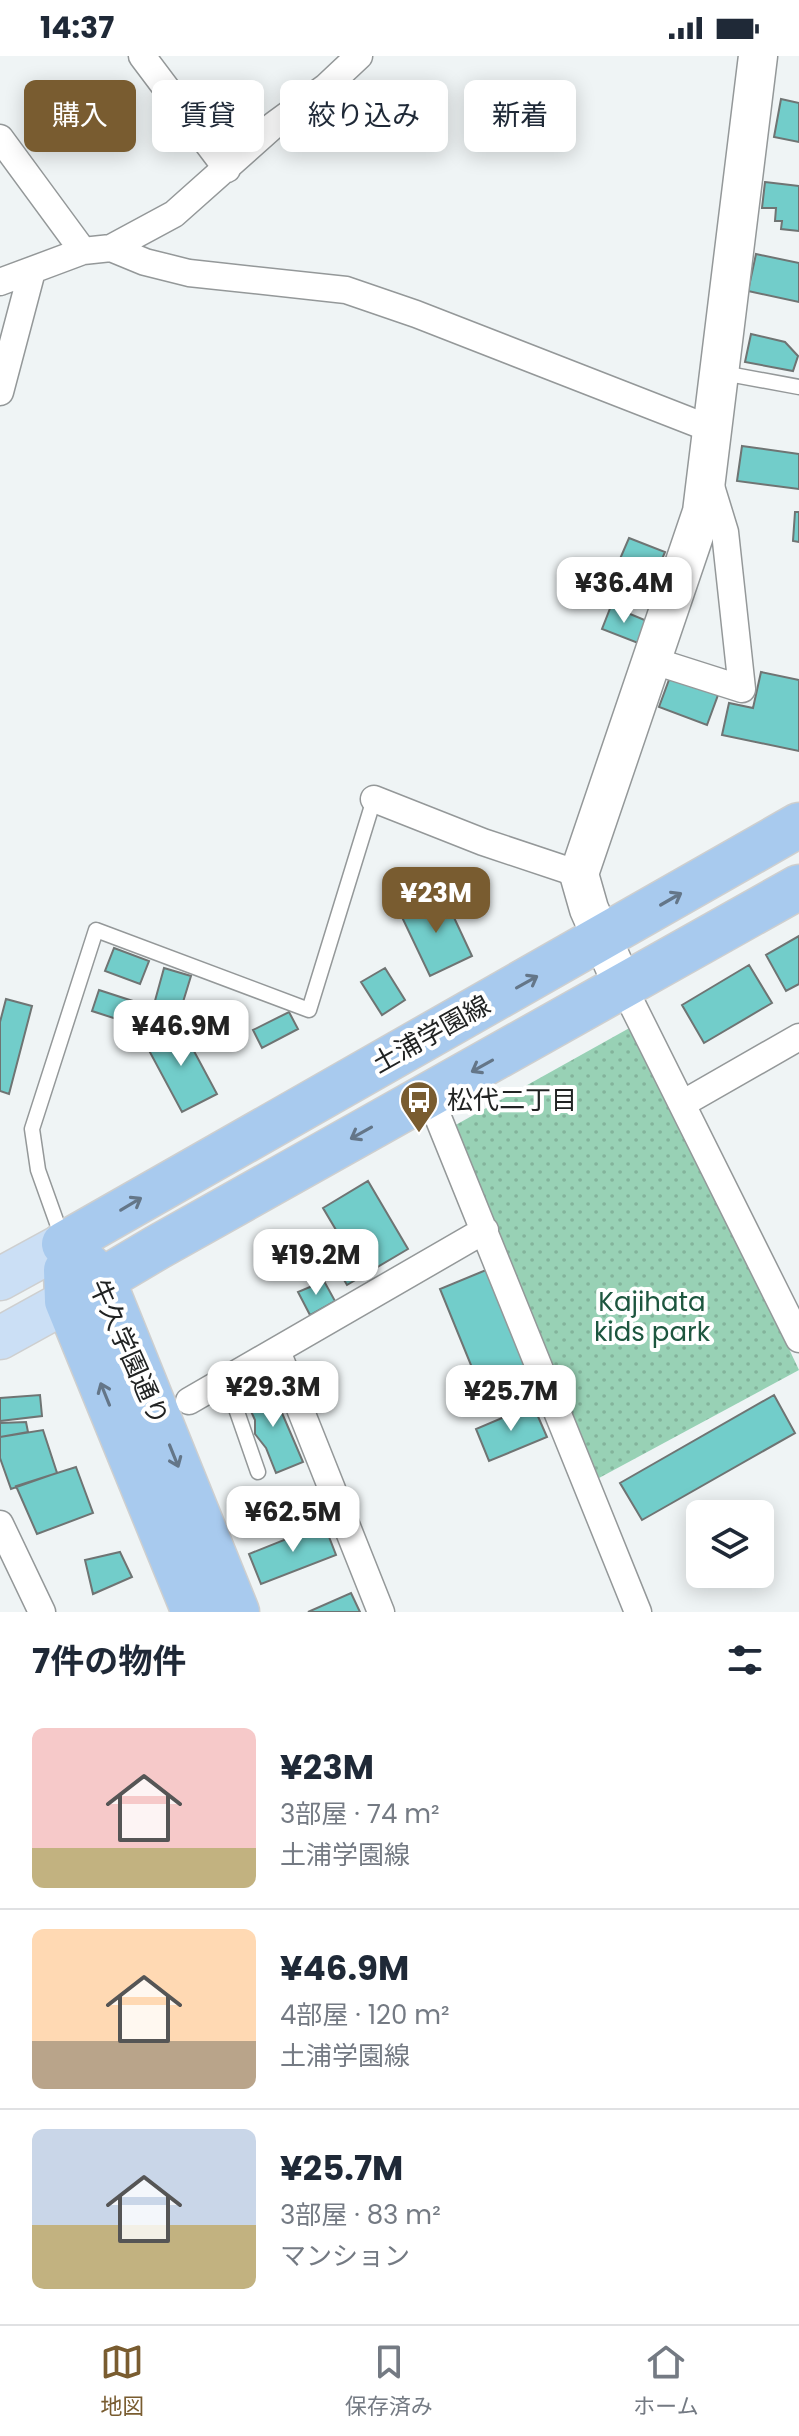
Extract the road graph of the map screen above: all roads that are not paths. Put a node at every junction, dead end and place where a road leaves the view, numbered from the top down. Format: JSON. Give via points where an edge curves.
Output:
{"nodes":[{"id":1,"x":142,"y":56,"type":"edge"},
{"id":2,"x":359,"y":56,"type":"edge"},
{"id":3,"x":758,"y":56,"type":"edge"},
{"id":4,"x":0,"y":138,"type":"edge"},
{"id":5,"x":227,"y":169,"type":"junction"},
{"id":6,"x":111,"y":248,"type":"junction"},
{"id":7,"x":83,"y":251,"type":"junction"},
{"id":8,"x":32,"y":271,"type":"junction"},
{"id":9,"x":0,"y":282,"type":"edge"},
{"id":10,"x":718,"y":372,"type":"junction"},
{"id":11,"x":799,"y":387,"type":"edge"},
{"id":12,"x":0,"y":392,"type":"edge"},
{"id":13,"x":711,"y":429,"type":"junction"},
{"id":14,"x":706,"y":472,"type":"junction"},
{"id":15,"x":651,"y":660,"type":"junction"},
{"id":16,"x":374,"y":799,"type":"joint"},
{"id":17,"x":799,"y":825,"type":"edge"},
{"id":18,"x":579,"y":874,"type":"junction"},
{"id":19,"x":799,"y":887,"type":"edge"},
{"id":20,"x":603,"y":938,"type":"junction"},
{"id":21,"x":624,"y":988,"type":"junction"},
{"id":22,"x":799,"y":1037,"type":"edge"},
{"id":23,"x":429,"y":1095,"type":"junction"},
{"id":24,"x":682,"y":1104,"type":"junction"},
{"id":25,"x":485,"y":1230,"type":"junction"},
{"id":26,"x":64,"y":1244,"type":"junction"},
{"id":27,"x":0,"y":1279,"type":"edge"},
{"id":28,"x":85,"y":1290,"type":"junction"},
{"id":29,"x":0,"y":1338,"type":"edge"},
{"id":30,"x":799,"y":1339,"type":"edge"},
{"id":31,"x":277,"y":1351,"type":"junction"},
{"id":32,"x":226,"y":1380,"type":"junction"},
{"id":33,"x":189,"y":1401,"type":"dead end"},
{"id":34,"x":258,"y":1472,"type":"dead end"},
{"id":35,"x":0,"y":1524,"type":"edge"},
{"id":36,"x":42,"y":1612,"type":"edge"},
{"id":37,"x":194,"y":1612,"type":"edge"},
{"id":38,"x":237,"y":1612,"type":"edge"},
{"id":39,"x":381,"y":1612,"type":"edge"},
{"id":40,"x":638,"y":1612,"type":"edge"}],
"edges":[{"from":1,"to":5,"type":"street"},
{"from":2,"to":5,"type":"street"},
{"from":3,"to":10,"type":"street"},
{"from":4,"to":7,"type":"street"},
{"from":5,"to":6,"type":"street","via":[[174,214]]},
{"from":6,"to":7,"type":"street"},
{"from":6,"to":13,"type":"street","via":[[189,273],[346,290]]},
{"from":7,"to":8,"type":"street"},
{"from":8,"to":9,"type":"street"},
{"from":8,"to":12,"type":"street"},
{"from":10,"to":11,"type":"lane"},
{"from":10,"to":13,"type":"street"},
{"from":13,"to":14,"type":"street"},
{"from":14,"to":15,"type":"street","via":[[702,512]]},
{"from":14,"to":15,"type":"street","via":[[725,532],[742,689]]},
{"from":15,"to":18,"type":"street"},
{"from":16,"to":18,"type":"street"},
{"from":16,"to":26,"type":"lane","via":[[309,1010],[96,930],[32,1129],[38,1170]]},
{"from":20,"to":17,"type":"highway","name":"土浦学園線","one_way":true},
{"from":18,"to":20,"type":"street"},
{"from":19,"to":21,"type":"highway","name":"土浦学園線"},
{"from":20,"to":21,"type":"street"},
{"from":26,"to":20,"type":"highway","name":"土浦学園線","one_way":true},
{"from":21,"to":23,"type":"highway","name":"土浦学園線","one_way":true},
{"from":21,"to":24,"type":"street"},
{"from":22,"to":24,"type":"street"},
{"from":23,"to":25,"type":"street"},
{"from":23,"to":28,"type":"highway","name":"土浦学園線","one_way":true},
{"from":24,"to":30,"type":"street"},
{"from":25,"to":31,"type":"street"},
{"from":25,"to":40,"type":"street"},
{"from":26,"to":27,"type":"main road"},
{"from":26,"to":28,"type":"highway","name":"牛久学園通り"},
{"from":28,"to":29,"type":"main road"},
{"from":37,"to":28,"type":"highway","name":"牛久学園通り","one_way":true},
{"from":28,"to":38,"type":"highway","name":"牛久学園通り","one_way":true},
{"from":31,"to":32,"type":"street"},
{"from":31,"to":39,"type":"street"},
{"from":32,"to":33,"type":"street"},
{"from":32,"to":34,"type":"lane"},
{"from":35,"to":36,"type":"street"}]}
